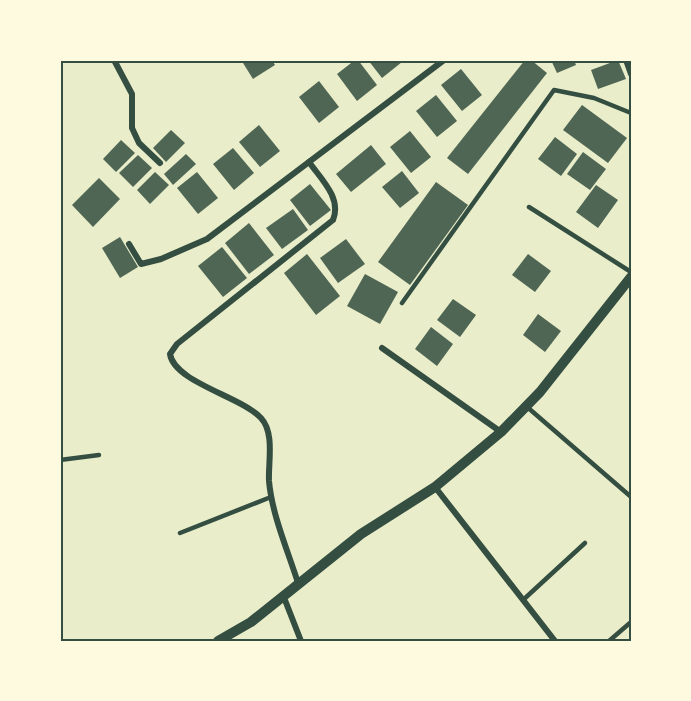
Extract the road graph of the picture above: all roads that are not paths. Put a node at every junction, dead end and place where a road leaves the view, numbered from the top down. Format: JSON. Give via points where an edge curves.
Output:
{"nodes":[{"id":1,"x":114,"y":60,"type":"edge"},
{"id":2,"x":444,"y":60,"type":"edge"},
{"id":3,"x":626,"y":60,"type":"edge"},
{"id":4,"x":631,"y":74,"type":"edge"},
{"id":5,"x":631,"y":113,"type":"edge"},
{"id":6,"x":309,"y":162,"type":"junction"},
{"id":7,"x":160,"y":164,"type":"dead end"},
{"id":8,"x":529,"y":207,"type":"dead end"},
{"id":9,"x":129,"y":244,"type":"dead end"},
{"id":10,"x":631,"y":274,"type":"edge"},
{"id":11,"x":402,"y":303,"type":"dead end"},
{"id":12,"x":382,"y":348,"type":"dead end"},
{"id":13,"x":526,"y":406,"type":"junction"},
{"id":14,"x":501,"y":432,"type":"junction"},
{"id":15,"x":99,"y":455,"type":"dead end"},
{"id":16,"x":60,"y":460,"type":"edge"},
{"id":17,"x":435,"y":487,"type":"junction"},
{"id":18,"x":630,"y":496,"type":"edge"},
{"id":19,"x":271,"y":497,"type":"junction"},
{"id":20,"x":180,"y":532,"type":"dead end"},
{"id":21,"x":585,"y":543,"type":"dead end"},
{"id":22,"x":298,"y":583,"type":"junction"},
{"id":23,"x":283,"y":596,"type":"junction"},
{"id":24,"x":523,"y":600,"type":"junction"},
{"id":25,"x":631,"y":622,"type":"edge"},
{"id":26,"x":218,"y":641,"type":"edge"},
{"id":27,"x":301,"y":641,"type":"edge"},
{"id":28,"x":555,"y":641,"type":"edge"},
{"id":29,"x":609,"y":641,"type":"edge"}],
"edges":[{"from":1,"to":7,"type":"street","via":[[132,94],[132,128],[139,143]]},
{"from":2,"to":6,"type":"street"},
{"from":3,"to":4,"type":"street"},
{"from":5,"to":11,"type":"lane","via":[[594,98],[554,90]]},
{"from":6,"to":9,"type":"street","via":[[207,239],[141,264]]},
{"from":6,"to":19,"type":"street","via":[[333,196],[333,220],[177,344],[170,354],[186,375],[252,410],[263,420],[268,431]]},
{"from":8,"to":10,"type":"lane"},
{"from":10,"to":13,"type":"street"},
{"from":12,"to":14,"type":"street"},
{"from":13,"to":14,"type":"street"},
{"from":13,"to":18,"type":"lane"},
{"from":14,"to":17,"type":"street"},
{"from":15,"to":16,"type":"lane"},
{"from":17,"to":22,"type":"street","via":[[362,534]]},
{"from":17,"to":24,"type":"street"},
{"from":19,"to":20,"type":"lane"},
{"from":19,"to":22,"type":"street"},
{"from":21,"to":24,"type":"lane"},
{"from":22,"to":23,"type":"street"},
{"from":23,"to":26,"type":"street","via":[[251,622]]},
{"from":23,"to":27,"type":"street"},
{"from":24,"to":28,"type":"street"},
{"from":25,"to":29,"type":"lane"}]}
